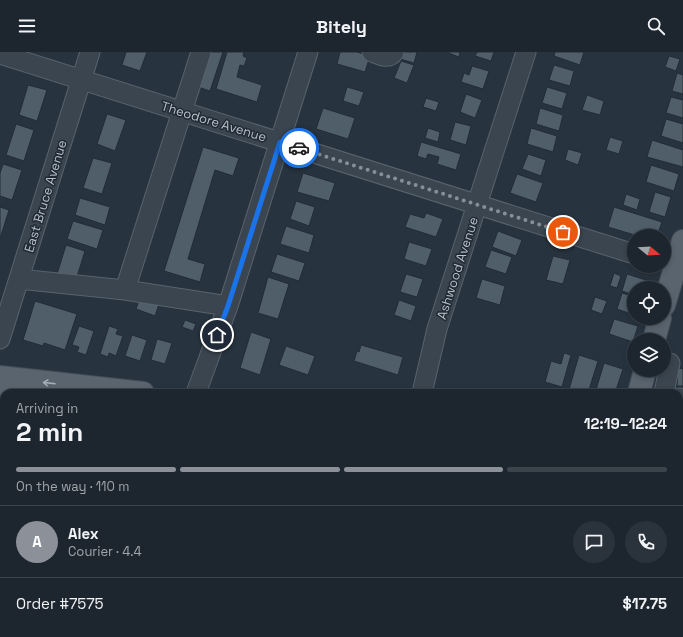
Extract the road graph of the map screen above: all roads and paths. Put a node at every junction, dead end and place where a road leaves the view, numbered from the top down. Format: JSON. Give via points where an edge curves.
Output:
{"nodes":[{"id":1,"x":90,"y":52,"type":"edge"},
{"id":2,"x":201,"y":52,"type":"edge"},
{"id":3,"x":308,"y":52,"type":"edge"},
{"id":4,"x":372,"y":52,"type":"edge"},
{"id":5,"x":394,"y":52,"type":"edge"},
{"id":6,"x":526,"y":52,"type":"edge"},
{"id":7,"x":0,"y":54,"type":"edge"},
{"id":8,"x":81,"y":80,"type":"junction"},
{"id":9,"x":183,"y":112,"type":"junction"},
{"id":10,"x":280,"y":142,"type":"junction"},
{"id":11,"x":477,"y":204,"type":"junction"},
{"id":12,"x":683,"y":242,"type":"edge"},
{"id":13,"x":627,"y":252,"type":"edge"},
{"id":14,"x":671,"y":263,"type":"edge"},
{"id":15,"x":19,"y":279,"type":"junction"},
{"id":16,"x":125,"y":290,"type":"junction"},
{"id":17,"x":228,"y":306,"type":"junction"},
{"id":18,"x":0,"y":339,"type":"edge"},
{"id":19,"x":672,"y":362,"type":"edge"},
{"id":20,"x":0,"y":377,"type":"edge"},
{"id":21,"x":644,"y":377,"type":"edge"},
{"id":22,"x":108,"y":389,"type":"edge"},
{"id":23,"x":197,"y":389,"type":"edge"},
{"id":24,"x":423,"y":389,"type":"edge"},
{"id":25,"x":640,"y":389,"type":"edge"},
{"id":26,"x":665,"y":389,"type":"edge"}],
"edges":[{"from":1,"to":8,"type":"street","name":"East Bruce Avenue"},
{"from":2,"to":9,"type":"street"},
{"from":3,"to":10,"type":"street"},
{"from":4,"to":5,"type":"street","via":[[388,57]]},
{"from":6,"to":11,"type":"street","name":"Ashwood Avenue"},
{"from":7,"to":8,"type":"street","name":"Theodore Avenue"},
{"from":8,"to":9,"type":"street","name":"Theodore Avenue"},
{"from":8,"to":15,"type":"street","name":"East Bruce Avenue"},
{"from":9,"to":10,"type":"street","name":"Theodore Avenue"},
{"from":9,"to":16,"type":"street"},
{"from":10,"to":11,"type":"street","name":"Theodore Avenue"},
{"from":10,"to":17,"type":"street"},
{"from":11,"to":13,"type":"street","name":"Theodore Avenue"},
{"from":11,"to":24,"type":"street","name":"Ashwood Avenue","via":[[437,329]]},
{"from":12,"to":14,"type":"main road"},
{"from":15,"to":16,"type":"street"},
{"from":15,"to":18,"type":"street","name":"East Bruce Avenue"},
{"from":16,"to":17,"type":"street"},
{"from":17,"to":23,"type":"street"},
{"from":19,"to":26,"type":"street"},
{"from":22,"to":20,"type":"main road","one_way":true},
{"from":21,"to":25,"type":"main road"}]}
